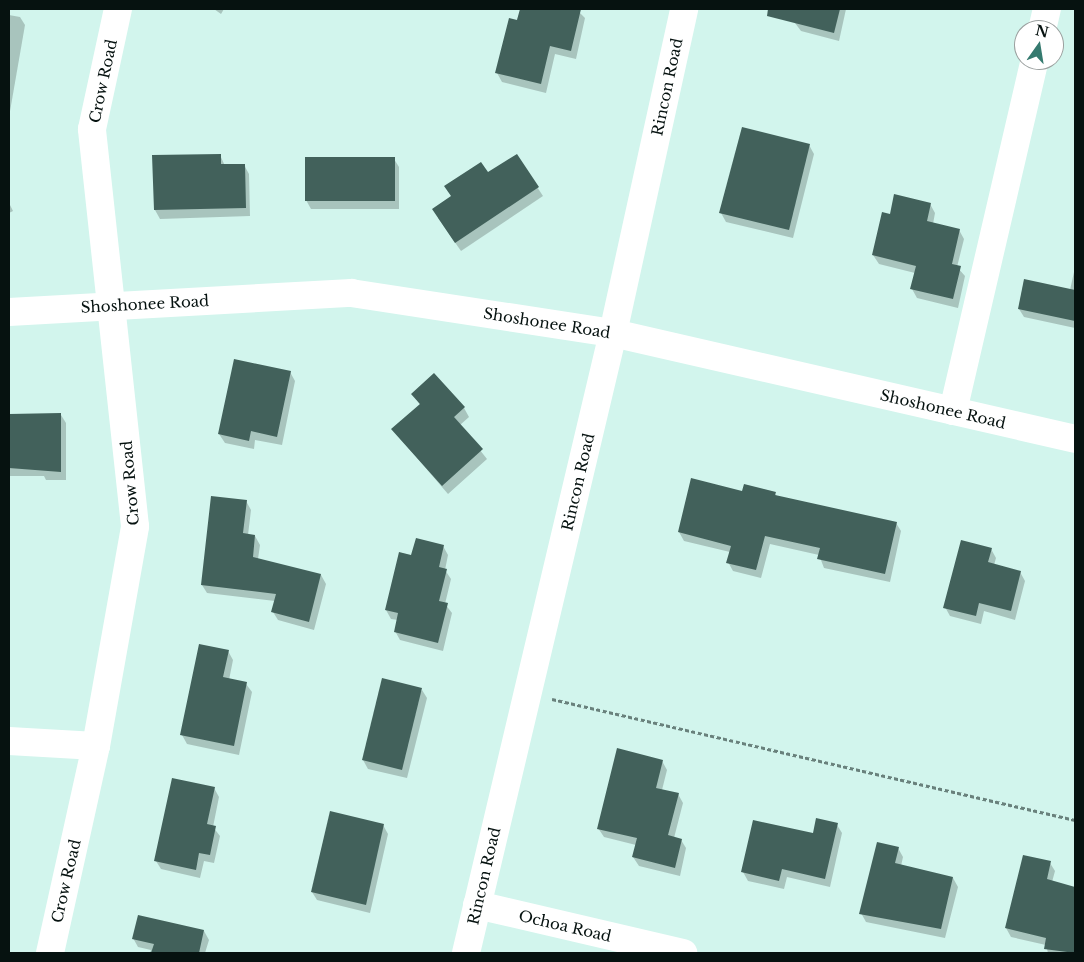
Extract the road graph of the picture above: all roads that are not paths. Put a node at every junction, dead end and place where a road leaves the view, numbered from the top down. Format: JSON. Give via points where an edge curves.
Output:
{"nodes":[{"id":1,"x":118,"y":9,"type":"edge"},
{"id":2,"x":684,"y":9,"type":"edge"},
{"id":3,"x":1033,"y":70,"type":"edge"},
{"id":4,"x":113,"y":305,"type":"junction"},
{"id":5,"x":9,"y":312,"type":"edge"},
{"id":6,"x":613,"y":333,"type":"junction"},
{"id":7,"x":952,"y":411,"type":"junction"},
{"id":8,"x":1075,"y":439,"type":"edge"},
{"id":9,"x":9,"y":741,"type":"edge"},
{"id":10,"x":96,"y":746,"type":"junction"},
{"id":11,"x":477,"y":905,"type":"junction"},
{"id":12,"x":50,"y":953,"type":"edge"},
{"id":13,"x":466,"y":953,"type":"edge"},
{"id":14,"x":683,"y":953,"type":"edge"}],
"edges":[{"from":1,"to":4,"type":"street","name":"Crow Road","via":[[92,129]]},
{"from":2,"to":6,"type":"street","name":"Rincon Road"},
{"from":3,"to":7,"type":"street"},
{"from":4,"to":5,"type":"street","name":"Shoshonee Road"},
{"from":4,"to":6,"type":"street","name":"Shoshonee Road","via":[[351,293]]},
{"from":4,"to":10,"type":"street","name":"Crow Road","via":[[135,526]]},
{"from":6,"to":7,"type":"street","name":"Shoshonee Road"},
{"from":6,"to":11,"type":"street","name":"Rincon Road"},
{"from":7,"to":8,"type":"street","name":"Shoshonee Road"},
{"from":9,"to":10,"type":"street"},
{"from":10,"to":12,"type":"street","name":"Crow Road"},
{"from":11,"to":13,"type":"street","name":"Rincon Road"},
{"from":11,"to":14,"type":"street","name":"Ochoa Road"}]}
